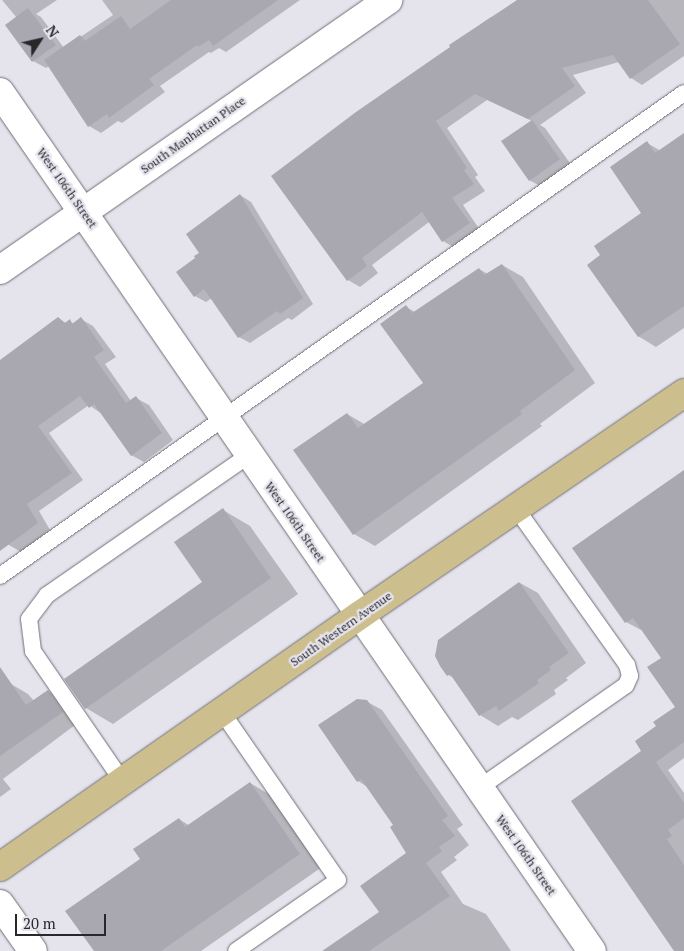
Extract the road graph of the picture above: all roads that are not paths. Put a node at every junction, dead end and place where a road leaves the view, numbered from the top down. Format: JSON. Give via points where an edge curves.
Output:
{"nodes":[{"id":1,"x":388,"y":0,"type":"edge"},
{"id":2,"x":0,"y":92,"type":"edge"},
{"id":3,"x":684,"y":93,"type":"edge"},
{"id":4,"x":83,"y":211,"type":"junction"},
{"id":5,"x":0,"y":270,"type":"edge"},
{"id":6,"x":684,"y":394,"type":"edge"},
{"id":7,"x":224,"y":418,"type":"junction"},
{"id":8,"x":249,"y":455,"type":"junction"},
{"id":9,"x":516,"y":508,"type":"junction"},
{"id":10,"x":0,"y":576,"type":"edge"},
{"id":11,"x":360,"y":615,"type":"junction"},
{"id":12,"x":222,"y":712,"type":"junction"},
{"id":13,"x":123,"y":782,"type":"junction"},
{"id":14,"x":479,"y":788,"type":"junction"},
{"id":15,"x":0,"y":868,"type":"edge"},
{"id":16,"x":0,"y":904,"type":"edge"},
{"id":17,"x":33,"y":951,"type":"edge"},
{"id":18,"x":236,"y":951,"type":"edge"},
{"id":19,"x":592,"y":951,"type":"edge"}],
"edges":[{"from":1,"to":4,"type":"street","name":"South Manhattan Place"},
{"from":2,"to":4,"type":"street","name":"West 106th Street"},
{"from":3,"to":7,"type":"lane"},
{"from":4,"to":5,"type":"street","name":"South Manhattan Place"},
{"from":4,"to":7,"type":"street","name":"West 106th Street"},
{"from":6,"to":9,"type":"main road","name":"South Western Avenue"},
{"from":7,"to":8,"type":"street","name":"West 106th Street"},
{"from":7,"to":10,"type":"lane"},
{"from":8,"to":11,"type":"street","name":"West 106th Street"},
{"from":8,"to":13,"type":"lane","via":[[48,595],[29,619],[33,651]]},
{"from":9,"to":11,"type":"main road","name":"South Western Avenue"},
{"from":9,"to":14,"type":"lane","via":[[627,666],[630,676],[626,685]]},
{"from":11,"to":12,"type":"main road","name":"South Western Avenue"},
{"from":11,"to":14,"type":"street","name":"West 106th Street"},
{"from":12,"to":13,"type":"main road","name":"South Western Avenue"},
{"from":12,"to":18,"type":"lane","via":[[338,880]]},
{"from":13,"to":15,"type":"main road","name":"South Western Avenue"},
{"from":14,"to":19,"type":"street","name":"West 106th Street"},
{"from":16,"to":17,"type":"street"}]}
